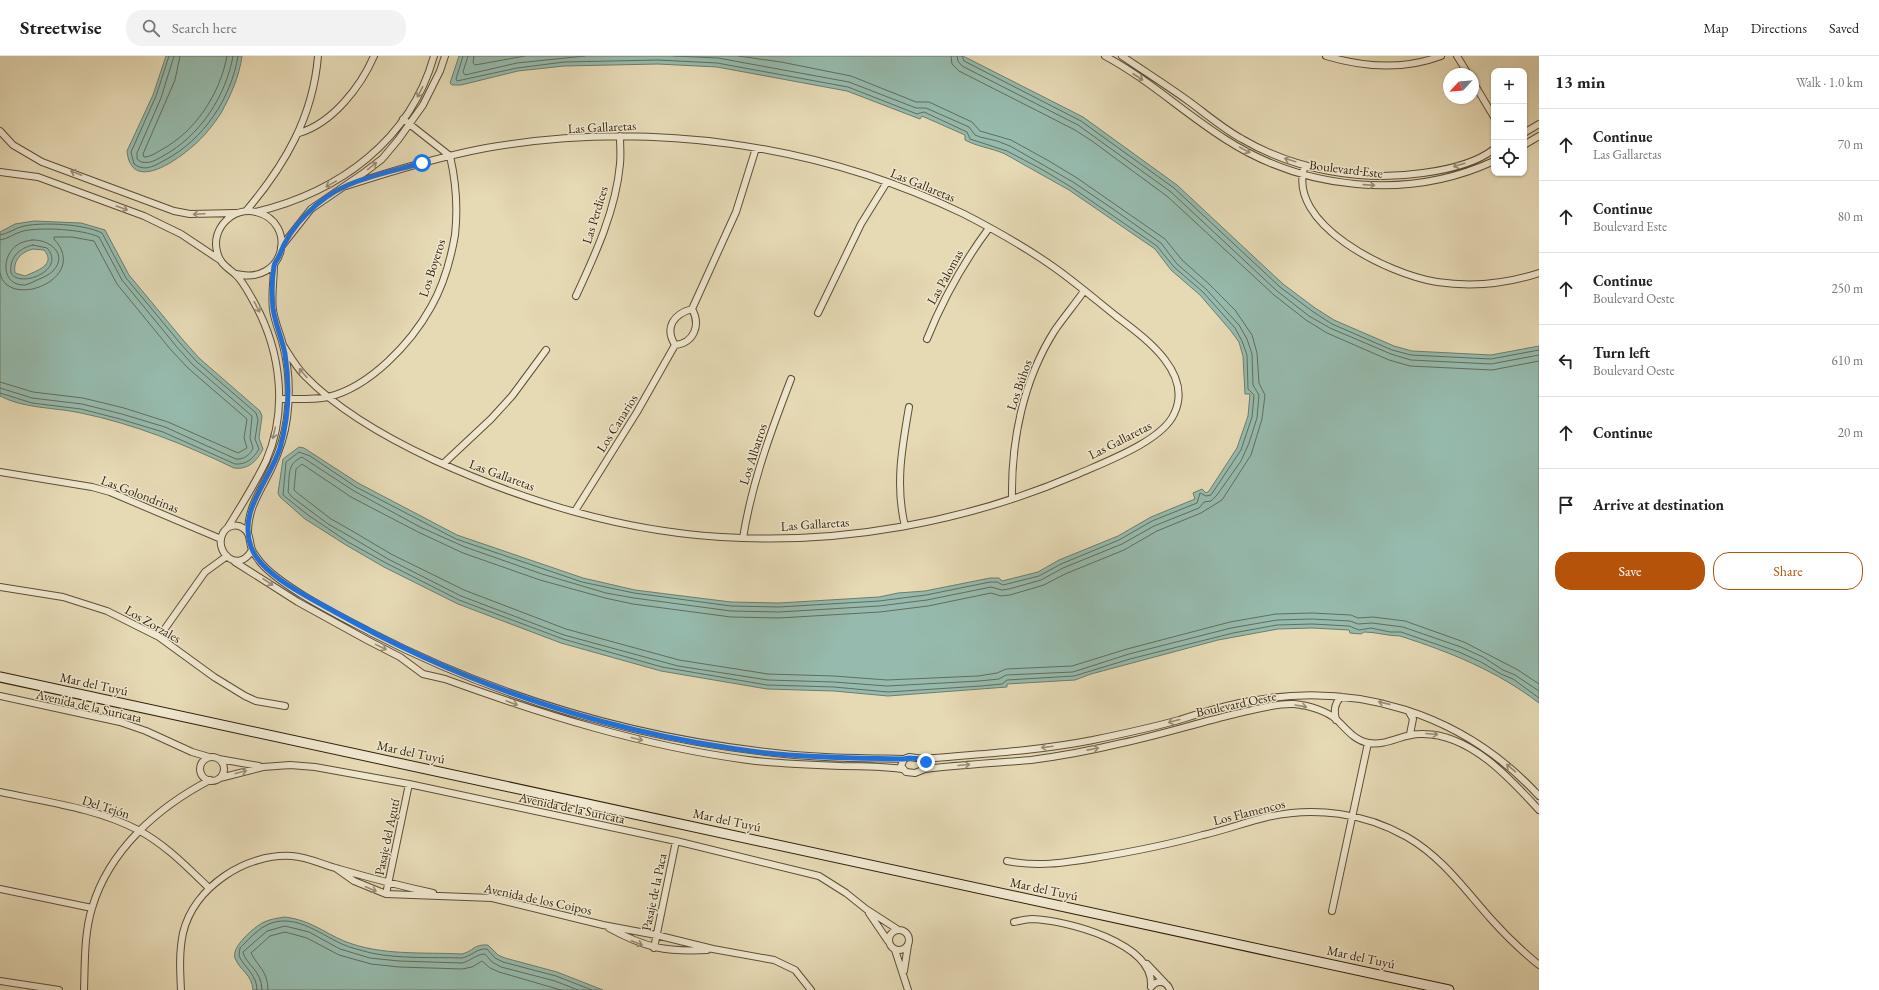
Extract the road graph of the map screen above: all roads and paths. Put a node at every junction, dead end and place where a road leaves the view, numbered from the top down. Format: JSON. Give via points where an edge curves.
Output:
{"nodes":[{"id":1,"x":318,"y":56,"type":"edge"},
{"id":2,"x":374,"y":56,"type":"edge"},
{"id":3,"x":434,"y":56,"type":"edge"},
{"id":4,"x":445,"y":56,"type":"edge"},
{"id":5,"x":1105,"y":56,"type":"edge"},
{"id":6,"x":1122,"y":56,"type":"edge"},
{"id":7,"x":1326,"y":56,"type":"edge"},
{"id":8,"x":1441,"y":56,"type":"edge"},
{"id":9,"x":1457,"y":56,"type":"edge"},
{"id":10,"x":1464,"y":68,"type":"edge"},
{"id":11,"x":1479,"y":92,"type":"edge"},
{"id":12,"x":1187,"y":100,"type":"junction"},
{"id":13,"x":1183,"y":108,"type":"junction"},
{"id":14,"x":1491,"y":112,"type":"edge"},
{"id":15,"x":403,"y":119,"type":"junction"},
{"id":16,"x":411,"y":124,"type":"junction"},
{"id":17,"x":1539,"y":124,"type":"edge"},
{"id":18,"x":0,"y":131,"type":"edge"},
{"id":19,"x":1527,"y":131,"type":"edge"},
{"id":20,"x":299,"y":133,"type":"junction"},
{"id":21,"x":620,"y":136,"type":"junction"},
{"id":22,"x":1539,"y":136,"type":"edge"},
{"id":23,"x":1527,"y":143,"type":"edge"},
{"id":24,"x":756,"y":148,"type":"junction"},
{"id":25,"x":1491,"y":151,"type":"edge"},
{"id":26,"x":450,"y":156,"type":"junction"},
{"id":27,"x":1491,"y":162,"type":"edge"},
{"id":28,"x":1304,"y":165,"type":"junction"},
{"id":29,"x":0,"y":172,"type":"edge"},
{"id":30,"x":1301,"y":174,"type":"junction"},
{"id":31,"x":887,"y":182,"type":"junction"},
{"id":32,"x":346,"y":186,"type":"junction"},
{"id":33,"x":246,"y":211,"type":"junction"},
{"id":34,"x":256,"y":212,"type":"junction"},
{"id":35,"x":238,"y":213,"type":"junction"},
{"id":36,"x":989,"y":228,"type":"junction"},
{"id":37,"x":281,"y":247,"type":"junction"},
{"id":38,"x":220,"y":260,"type":"junction"},
{"id":39,"x":274,"y":265,"type":"junction"},
{"id":40,"x":1539,"y":273,"type":"edge"},
{"id":41,"x":236,"y":274,"type":"junction"},
{"id":42,"x":1084,"y":291,"type":"junction"},
{"id":43,"x":576,"y":296,"type":"dead end"},
{"id":44,"x":692,"y":309,"type":"junction"},
{"id":45,"x":818,"y":313,"type":"dead end"},
{"id":46,"x":927,"y":339,"type":"dead end"},
{"id":47,"x":283,"y":345,"type":"junction"},
{"id":48,"x":675,"y":345,"type":"junction"},
{"id":49,"x":546,"y":350,"type":"dead end"},
{"id":50,"x":791,"y":379,"type":"dead end"},
{"id":51,"x":329,"y":397,"type":"junction"},
{"id":52,"x":280,"y":399,"type":"junction"},
{"id":53,"x":288,"y":399,"type":"junction"},
{"id":54,"x":909,"y":407,"type":"dead end"},
{"id":55,"x":443,"y":464,"type":"junction"},
{"id":56,"x":0,"y":472,"type":"edge"},
{"id":57,"x":1012,"y":499,"type":"junction"},
{"id":58,"x":575,"y":511,"type":"junction"},
{"id":59,"x":905,"y":526,"type":"junction"},
{"id":60,"x":228,"y":527,"type":"junction"},
{"id":61,"x":248,"y":532,"type":"junction"},
{"id":62,"x":743,"y":538,"type":"junction"},
{"id":63,"x":221,"y":539,"type":"junction"},
{"id":64,"x":252,"y":550,"type":"junction"},
{"id":65,"x":227,"y":556,"type":"junction"},
{"id":66,"x":235,"y":562,"type":"junction"},
{"id":67,"x":0,"y":588,"type":"edge"},
{"id":68,"x":325,"y":606,"type":"junction"},
{"id":69,"x":320,"y":614,"type":"junction"},
{"id":70,"x":159,"y":637,"type":"junction"},
{"id":71,"x":425,"y":659,"type":"junction"},
{"id":72,"x":436,"y":664,"type":"junction"},
{"id":73,"x":417,"y":669,"type":"junction"},
{"id":74,"x":0,"y":677,"type":"edge"},
{"id":75,"x":435,"y":677,"type":"junction"},
{"id":76,"x":497,"y":689,"type":"junction"},
{"id":77,"x":0,"y":696,"type":"edge"},
{"id":78,"x":494,"y":697,"type":"junction"},
{"id":79,"x":1341,"y":697,"type":"junction"},
{"id":80,"x":1244,"y":702,"type":"junction"},
{"id":81,"x":285,"y":706,"type":"dead end"},
{"id":82,"x":1246,"y":711,"type":"junction"},
{"id":83,"x":1409,"y":712,"type":"junction"},
{"id":84,"x":1336,"y":720,"type":"junction"},
{"id":85,"x":612,"y":724,"type":"junction"},
{"id":86,"x":609,"y":732,"type":"junction"},
{"id":87,"x":1120,"y":734,"type":"junction"},
{"id":88,"x":1410,"y":734,"type":"junction"},
{"id":89,"x":1122,"y":743,"type":"junction"},
{"id":90,"x":1368,"y":743,"type":"junction"},
{"id":91,"x":722,"y":747,"type":"junction"},
{"id":92,"x":192,"y":752,"type":"junction"},
{"id":93,"x":984,"y":754,"type":"junction"},
{"id":94,"x":721,"y":756,"type":"junction"},
{"id":95,"x":209,"y":757,"type":"junction"},
{"id":96,"x":1497,"y":757,"type":"junction"},
{"id":97,"x":841,"y":758,"type":"junction"},
{"id":98,"x":219,"y":759,"type":"junction"},
{"id":99,"x":904,"y":759,"type":"junction"},
{"id":100,"x":924,"y":759,"type":"junction"},
{"id":101,"x":983,"y":763,"type":"junction"},
{"id":102,"x":201,"y":764,"type":"junction"},
{"id":103,"x":1491,"y":764,"type":"junction"},
{"id":104,"x":840,"y":766,"type":"junction"},
{"id":105,"x":263,"y":767,"type":"junction"},
{"id":106,"x":902,"y":769,"type":"junction"},
{"id":107,"x":925,"y":769,"type":"junction"},
{"id":108,"x":202,"y":774,"type":"junction"},
{"id":109,"x":220,"y":778,"type":"junction"},
{"id":110,"x":210,"y":780,"type":"junction"},
{"id":111,"x":409,"y":784,"type":"junction"},
{"id":112,"x":197,"y":787,"type":"junction"},
{"id":113,"x":0,"y":792,"type":"edge"},
{"id":114,"x":1539,"y":796,"type":"edge"},
{"id":115,"x":1539,"y":810,"type":"edge"},
{"id":116,"x":1351,"y":816,"type":"junction"},
{"id":117,"x":140,"y":831,"type":"junction"},
{"id":118,"x":676,"y":841,"type":"junction"},
{"id":119,"x":1007,"y":861,"type":"dead end"},
{"id":120,"x":337,"y":869,"type":"junction"},
{"id":121,"x":389,"y":883,"type":"junction"},
{"id":122,"x":209,"y":888,"type":"junction"},
{"id":123,"x":0,"y":889,"type":"edge"},
{"id":124,"x":386,"y":894,"type":"junction"},
{"id":125,"x":444,"y":895,"type":"junction"},
{"id":126,"x":92,"y":908,"type":"junction"},
{"id":127,"x":866,"y":909,"type":"junction"},
{"id":128,"x":1332,"y":910,"type":"dead end"},
{"id":129,"x":1014,"y":922,"type":"dead end"},
{"id":130,"x":603,"y":925,"type":"junction"},
{"id":131,"x":897,"y":929,"type":"junction"},
{"id":132,"x":656,"y":935,"type":"junction"},
{"id":133,"x":888,"y":941,"type":"junction"},
{"id":134,"x":908,"y":944,"type":"junction"},
{"id":135,"x":654,"y":948,"type":"junction"},
{"id":136,"x":713,"y":950,"type":"junction"},
{"id":137,"x":895,"y":950,"type":"junction"},
{"id":138,"x":1142,"y":960,"type":"junction"},
{"id":139,"x":1539,"y":966,"type":"edge"},
{"id":140,"x":904,"y":973,"type":"junction"},
{"id":141,"x":0,"y":981,"type":"edge"},
{"id":142,"x":1168,"y":986,"type":"edge"},
{"id":143,"x":1150,"y":989,"type":"edge"},
{"id":144,"x":59,"y":990,"type":"edge"},
{"id":145,"x":84,"y":990,"type":"edge"},
{"id":146,"x":181,"y":990,"type":"edge"},
{"id":147,"x":811,"y":990,"type":"edge"},
{"id":148,"x":908,"y":990,"type":"edge"},
{"id":149,"x":1174,"y":990,"type":"edge"},
{"id":150,"x":1449,"y":990,"type":"edge"}],
"edges":[{"from":1,"to":20,"type":"street","via":[[314,90]]},
{"from":2,"to":20,"type":"street","via":[[356,88],[342,103],[317,124]]},
{"from":3,"to":15,"type":"street","one_way":true,"via":[[424,84]]},
{"from":4,"to":16,"type":"street","via":[[432,88]]},
{"from":5,"to":13,"type":"street","name":"Boulevard Este","one_way":true},
{"from":6,"to":12,"type":"street","name":"Boulevard Este"},
{"from":7,"to":8,"type":"street","via":[[1344,62],[1383,66],[1418,63]]},
{"from":9,"to":10,"type":"street"},
{"from":11,"to":14,"type":"street"},
{"from":12,"to":13,"type":"street"},
{"from":28,"to":12,"type":"street","name":"Boulevard Este","one_way":true,"via":[[1241,139]]},
{"from":13,"to":30,"type":"street","name":"Boulevard Este","one_way":true,"via":[[1224,139],[1245,151]]},
{"from":15,"to":16,"type":"street"},
{"from":15,"to":34,"type":"street","one_way":true,"via":[[378,148],[341,178],[297,200]]},
{"from":16,"to":26,"type":"street"},
{"from":32,"to":16,"type":"street","one_way":true,"via":[[382,158]]},
{"from":17,"to":19,"type":"street"},
{"from":35,"to":18,"type":"street","one_way":true,"via":[[190,214],[174,211],[42,162],[13,145]]},
{"from":20,"to":33,"type":"street","via":[[278,170]]},
{"from":21,"to":24,"type":"street","name":"Las Gallaretas","via":[[696,140]]},
{"from":21,"to":26,"type":"street","name":"Las Gallaretas","via":[[489,148]]},
{"from":21,"to":43,"type":"street","name":"Las Perdices","via":[[617,182],[599,243]]},
{"from":22,"to":23,"type":"street"},
{"from":24,"to":31,"type":"street","name":"Las Gallaretas","via":[[819,161]]},
{"from":24,"to":44,"type":"street","via":[[736,212]]},
{"from":25,"to":28,"type":"street","name":"Boulevard Este","one_way":true,"via":[[1461,165],[1408,176],[1344,174]]},
{"from":26,"to":32,"type":"street","name":"Las Gallaretas"},
{"from":26,"to":51,"type":"street","name":"Los Boyeros","via":[[456,187],[454,235],[449,259],[432,306],[386,363],[368,378]]},
{"from":30,"to":27,"type":"street","name":"Boulevard Este","one_way":true,"via":[[1344,183],[1396,186],[1438,180]]},
{"from":28,"to":30,"type":"street"},
{"from":29,"to":38,"type":"street","one_way":true,"via":[[38,177],[144,216],[181,234]]},
{"from":30,"to":40,"type":"street","via":[[1306,201],[1322,222],[1358,251],[1389,268],[1419,279],[1452,284],[1503,282]]},
{"from":31,"to":36,"type":"street","name":"Las Gallaretas","via":[[959,212]]},
{"from":31,"to":45,"type":"street","via":[[858,230]]},
{"from":32,"to":37,"type":"street","via":[[311,209]]},
{"from":33,"to":34,"type":"street"},
{"from":33,"to":35,"type":"street"},
{"from":34,"to":37,"type":"street","via":[[272,221],[279,233]]},
{"from":35,"to":38,"type":"street","via":[[222,224],[218,232],[216,246]]},
{"from":36,"to":42,"type":"street","name":"Las Gallaretas","via":[[1055,268]]},
{"from":36,"to":46,"type":"street","name":"Las Palomas","via":[[958,272],[938,310]]},
{"from":37,"to":39,"type":"street"},
{"from":38,"to":41,"type":"street","via":[[226,268]]},
{"from":39,"to":41,"type":"street","via":[[256,276]]},
{"from":39,"to":47,"type":"street","via":[[273,309]]},
{"from":41,"to":52,"type":"street","one_way":true,"via":[[268,331],[277,366]]},
{"from":42,"to":57,"type":"street","name":"Los Búhos","via":[[1055,330],[1038,362],[1026,394],[1014,446]]},
{"from":42,"to":57,"type":"street","name":"Las Gallaretas","via":[[1123,321],[1168,363],[1179,388],[1177,407],[1168,425],[1151,438],[1106,462]]},
{"from":44,"to":48,"type":"street","via":[[679,314],[671,324],[671,338]]},
{"from":44,"to":48,"type":"street","via":[[697,322],[694,334],[689,340]]},
{"from":51,"to":47,"type":"street","name":"Las Gallaretas","one_way":true,"via":[[307,378]]},
{"from":47,"to":53,"type":"street"},
{"from":48,"to":58,"type":"street","name":"Los Canarios","via":[[637,412]]},
{"from":49,"to":55,"type":"street","via":[[512,396]]},
{"from":50,"to":62,"type":"street","name":"Los Albatros","via":[[756,477],[748,504]]},
{"from":51,"to":53,"type":"street","name":"Los Boyeros"},
{"from":51,"to":55,"type":"street","name":"Las Gallaretas","via":[[392,438]]},
{"from":52,"to":53,"type":"street","name":"Los Boyeros"},
{"from":52,"to":60,"type":"street","one_way":true,"via":[[277,422],[266,460]]},
{"from":53,"to":61,"type":"street","via":[[287,418],[279,450],[273,467],[251,506]]},
{"from":54,"to":59,"type":"street","via":[[899,495]]},
{"from":55,"to":58,"type":"street","name":"Las Gallaretas","via":[[495,486]]},
{"from":56,"to":63,"type":"street","name":"Las Golondrinas","via":[[110,492]]},
{"from":57,"to":59,"type":"street","name":"Las Gallaretas","via":[[967,513]]},
{"from":58,"to":62,"type":"street","name":"Las Gallaretas","via":[[643,527]]},
{"from":59,"to":62,"type":"street","name":"Las Gallaretas","via":[[853,533]]},
{"from":60,"to":61,"type":"street","via":[[239,526]]},
{"from":60,"to":63,"type":"street"},
{"from":61,"to":64,"type":"street"},
{"from":63,"to":65,"type":"street"},
{"from":64,"to":66,"type":"street","via":[[246,559]]},
{"from":64,"to":68,"type":"street","via":[[273,574]]},
{"from":65,"to":66,"type":"street"},
{"from":65,"to":70,"type":"street","via":[[205,572]]},
{"from":66,"to":69,"type":"street","one_way":true},
{"from":67,"to":70,"type":"street","name":"Los Zorzales","via":[[44,593],[87,604],[127,620]]},
{"from":68,"to":69,"type":"street"},
{"from":68,"to":71,"type":"street"},
{"from":69,"to":73,"type":"street","one_way":true,"via":[[400,657]]},
{"from":70,"to":81,"type":"street","name":"Los Zorzales","via":[[245,696],[256,701]]},
{"from":71,"to":72,"type":"street"},
{"from":71,"to":73,"type":"street","via":[[419,661]]},
{"from":72,"to":75,"type":"street","via":[[438,671]]},
{"from":72,"to":76,"type":"street"},
{"from":73,"to":75,"type":"street","via":[[427,676]]},
{"from":74,"to":150,"type":"street","name":"Mar del Tuyú"},
{"from":75,"to":78,"type":"street"},
{"from":76,"to":78,"type":"street"},
{"from":76,"to":85,"type":"street","via":[[549,707]]},
{"from":77,"to":92,"type":"street","name":"Avenida de la Suricata","via":[[120,722]]},
{"from":78,"to":86,"type":"street","one_way":true},
{"from":79,"to":80,"type":"street","name":"Boulevard Oeste","via":[[1308,694]]},
{"from":83,"to":79,"type":"street","name":"Boulevard Oeste","one_way":true,"via":[[1375,701]]},
{"from":79,"to":84,"type":"street","via":[[1336,702]]},
{"from":80,"to":82,"type":"street"},
{"from":80,"to":87,"type":"street","name":"Boulevard Oeste","one_way":true},
{"from":82,"to":84,"type":"street","name":"Boulevard Oeste","one_way":true,"via":[[1294,704],[1311,707]]},
{"from":82,"to":89,"type":"street","name":"Boulevard Oeste"},
{"from":83,"to":88,"type":"street","via":[[1413,725]]},
{"from":83,"to":96,"type":"street","name":"Boulevard Oeste","via":[[1450,726]]},
{"from":84,"to":90,"type":"street","name":"Boulevard Oeste","via":[[1348,732]]},
{"from":85,"to":86,"type":"street"},
{"from":85,"to":91,"type":"street"},
{"from":86,"to":94,"type":"street","one_way":true,"via":[[660,745]]},
{"from":87,"to":89,"type":"street"},
{"from":87,"to":93,"type":"street","name":"Boulevard Oeste","one_way":true},
{"from":88,"to":90,"type":"street","via":[[1386,743]]},
{"from":88,"to":103,"type":"street","one_way":true,"via":[[1448,737]]},
{"from":101,"to":89,"type":"street","name":"Boulevard Oeste","one_way":true,"via":[[1050,757]]},
{"from":90,"to":116,"type":"street"},
{"from":91,"to":94,"type":"street"},
{"from":91,"to":97,"type":"street"},
{"from":92,"to":95,"type":"street","name":"Avenida de la Suricata"},
{"from":92,"to":102,"type":"street","name":"Avenida de la Suricata"},
{"from":93,"to":100,"type":"street","name":"Boulevard Oeste"},
{"from":93,"to":101,"type":"street"},
{"from":94,"to":104,"type":"street"},
{"from":95,"to":98,"type":"street","name":"Avenida de la Suricata"},
{"from":95,"to":102,"type":"street"},
{"from":96,"to":103,"type":"street"},
{"from":114,"to":96,"type":"street","name":"Boulevard Oeste","one_way":true},
{"from":97,"to":99,"type":"street"},
{"from":97,"to":104,"type":"street"},
{"from":98,"to":105,"type":"street","name":"Avenida de la Suricata"},
{"from":98,"to":109,"type":"street","via":[[224,769]]},
{"from":99,"to":100,"type":"street"},
{"from":99,"to":106,"type":"street"},
{"from":100,"to":107,"type":"street"},
{"from":107,"to":101,"type":"street","name":"Boulevard Oeste","one_way":true},
{"from":102,"to":108,"type":"street"},
{"from":103,"to":115,"type":"street"},
{"from":104,"to":106,"type":"street","via":[[883,766]]},
{"from":109,"to":105,"type":"street","name":"Avenida de la Suricata","one_way":true},
{"from":105,"to":111,"type":"street","name":"Avenida de la Suricata","via":[[315,767]]},
{"from":106,"to":107,"type":"street","via":[[911,774]]},
{"from":108,"to":110,"type":"street"},
{"from":108,"to":112,"type":"street"},
{"from":109,"to":110,"type":"street","name":"Avenida de la Suricata"},
{"from":110,"to":112,"type":"street","name":"Avenida de la Suricata"},
{"from":111,"to":118,"type":"street","name":"Avenida de la Suricata"},
{"from":111,"to":121,"type":"street","name":"Pasaje del Agutí"},
{"from":112,"to":117,"type":"street","name":"Avenida de la Suricata","via":[[168,805]]},
{"from":113,"to":117,"type":"street","name":"Del Tejón","via":[[106,816]]},
{"from":116,"to":119,"type":"street","name":"Los Flamencos","via":[[1334,812],[1293,812],[1164,845],[1109,856],[1059,864],[1032,865]]},
{"from":116,"to":128,"type":"street"},
{"from":116,"to":139,"type":"street","name":"Los Flamencos","via":[[1408,837],[1436,858],[1492,920]]},
{"from":117,"to":122,"type":"street","name":"Del Tejón","via":[[178,858]]},
{"from":117,"to":126,"type":"street","name":"Avenida de la Suricata","via":[[114,864]]},
{"from":118,"to":127,"type":"street","name":"Avenida de la Suricata","via":[[819,876]]},
{"from":118,"to":132,"type":"street","name":"Pasaje de la Paca"},
{"from":120,"to":121,"type":"street","name":"Avenida de los Coipos"},
{"from":120,"to":122,"type":"street","name":"Avenida de los Coipos","via":[[292,856],[269,858],[242,866]]},
{"from":120,"to":124,"type":"street","name":"Avenida de los Coipos","one_way":true,"via":[[354,881]]},
{"from":121,"to":124,"type":"street","name":"Pasaje del Agutí"},
{"from":121,"to":125,"type":"street","name":"Avenida de los Coipos"},
{"from":122,"to":146,"type":"street","name":"Avenida de los Coipos","via":[[191,912],[183,931],[180,960]]},
{"from":123,"to":126,"type":"street"},
{"from":124,"to":125,"type":"street","name":"Avenida de los Coipos"},
{"from":125,"to":130,"type":"street","name":"Avenida de los Coipos","via":[[492,898]]},
{"from":126,"to":145,"type":"street","name":"Avenida de la Suricata","via":[[86,948]]},
{"from":127,"to":131,"type":"street","name":"Avenida de la Suricata"},
{"from":127,"to":133,"type":"street","name":"Avenida de la Suricata"},
{"from":129,"to":138,"type":"street","via":[[1032,919],[1095,933],[1122,945]]},
{"from":130,"to":132,"type":"street","name":"Avenida de los Coipos"},
{"from":130,"to":135,"type":"street","name":"Avenida de los Coipos","one_way":true,"via":[[635,942]]},
{"from":131,"to":133,"type":"street"},
{"from":131,"to":134,"type":"street","name":"Avenida de la Suricata","via":[[906,932]]},
{"from":132,"to":135,"type":"street","name":"Pasaje de la Paca"},
{"from":132,"to":136,"type":"street","name":"Avenida de los Coipos"},
{"from":133,"to":137,"type":"street","name":"Avenida de la Suricata"},
{"from":134,"to":137,"type":"street","via":[[904,949]]},
{"from":134,"to":140,"type":"street","name":"Avenida de la Suricata"},
{"from":135,"to":136,"type":"street","name":"Avenida de los Coipos","via":[[681,951]]},
{"from":136,"to":147,"type":"street","name":"Avenida de los Coipos","via":[[774,960],[794,970]]},
{"from":137,"to":140,"type":"street","name":"Avenida de la Suricata"},
{"from":138,"to":142,"type":"street"},
{"from":138,"to":143,"type":"street","via":[[1150,974]]},
{"from":140,"to":148,"type":"street","name":"Avenida de la Suricata"},
{"from":141,"to":144,"type":"street"},
{"from":142,"to":143,"type":"street","via":[[1156,982]]},
{"from":142,"to":149,"type":"street"}]}
